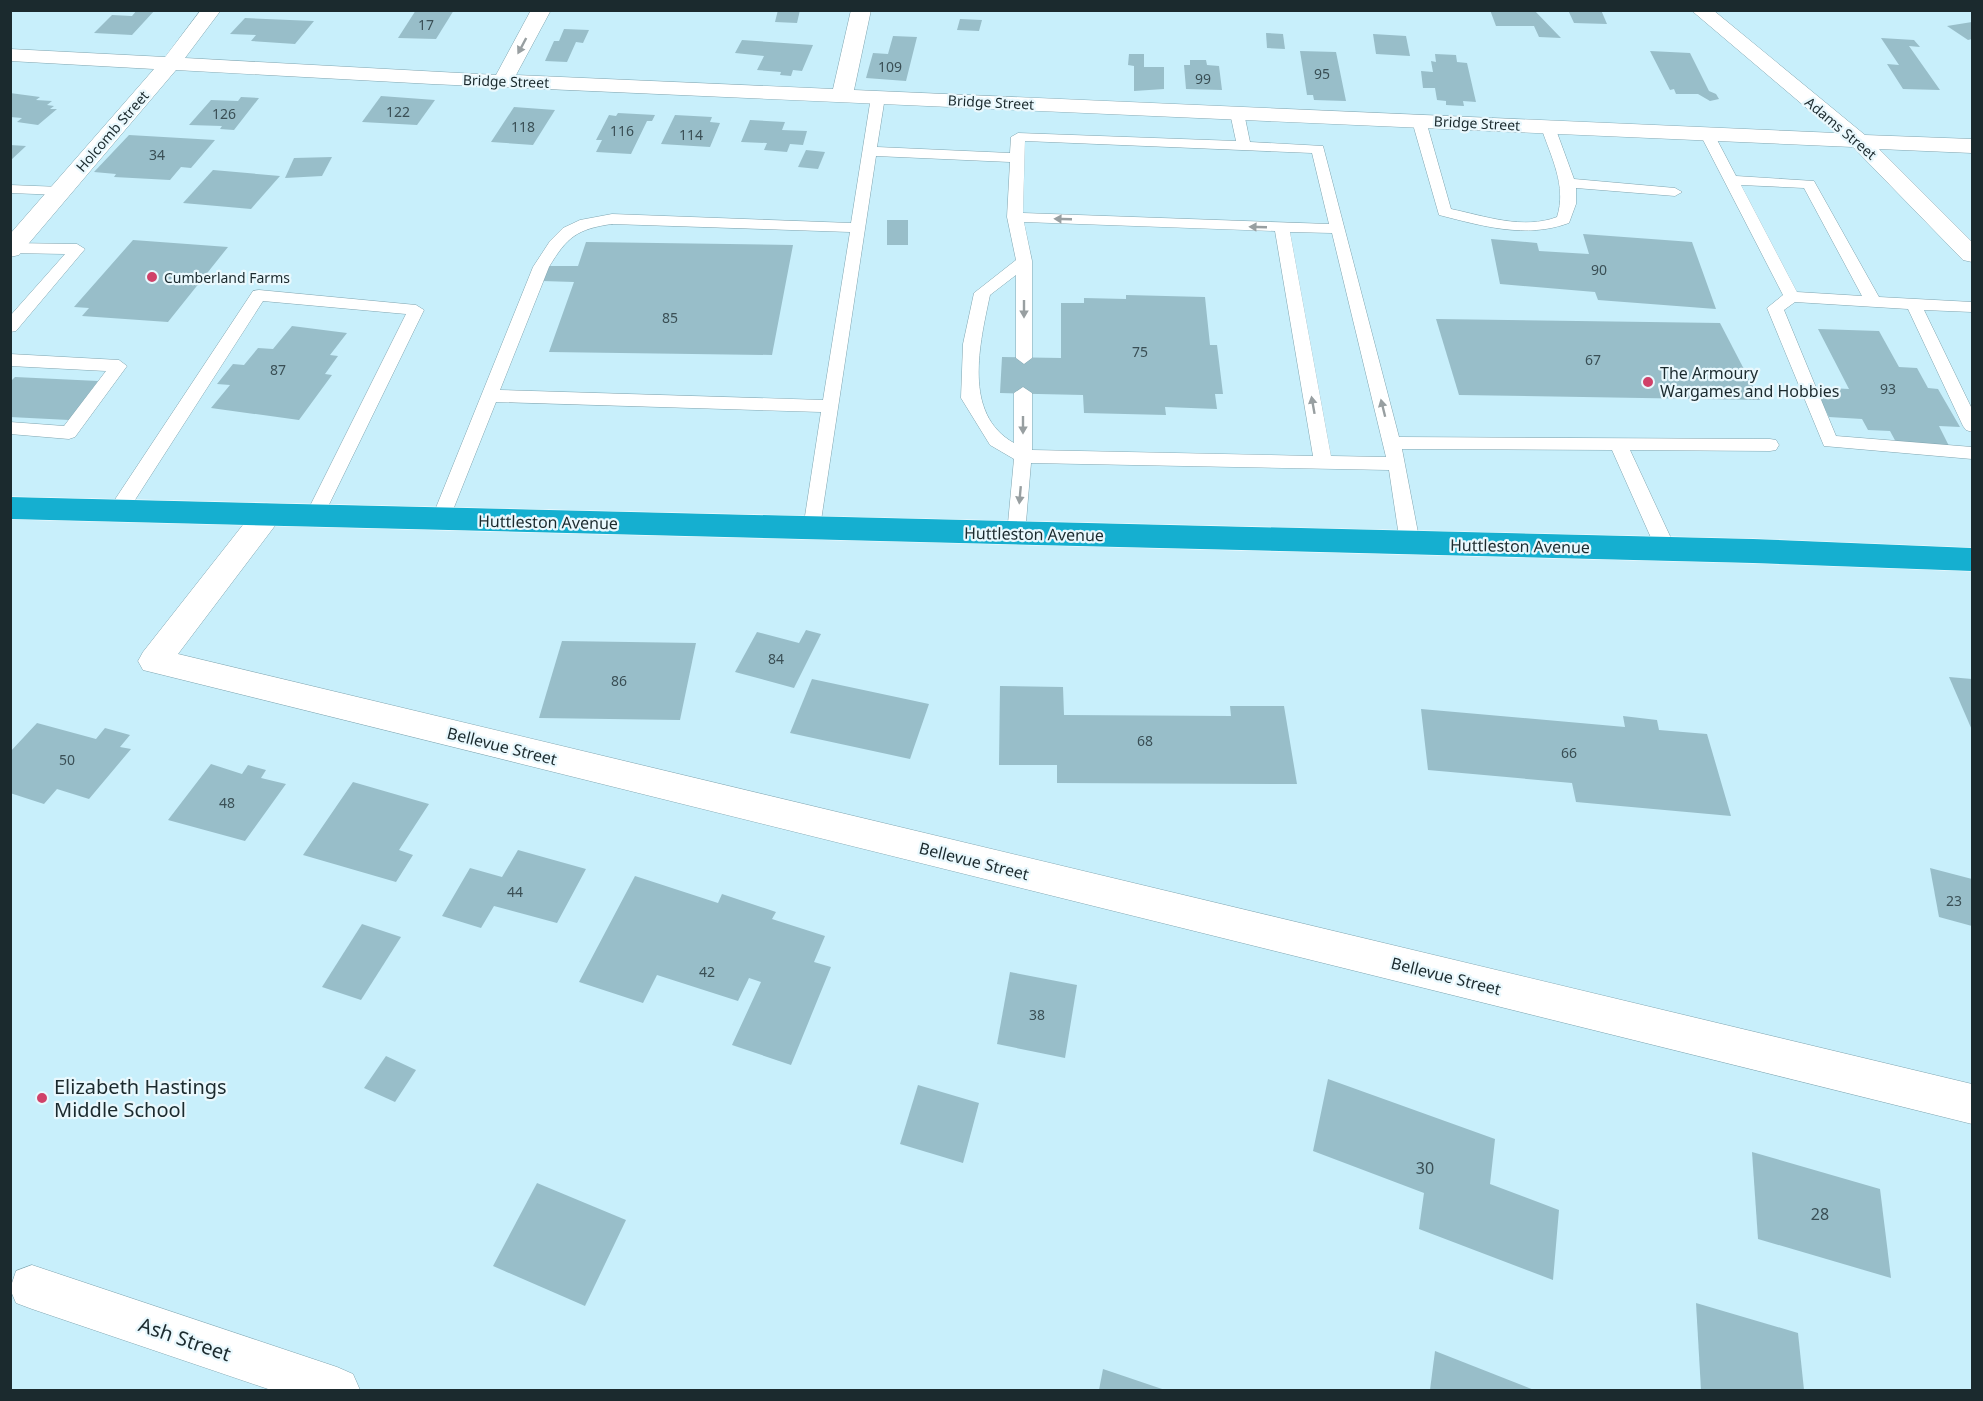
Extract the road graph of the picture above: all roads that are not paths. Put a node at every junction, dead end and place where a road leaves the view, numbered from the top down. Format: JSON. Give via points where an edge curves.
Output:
{"nodes":[{"id":1,"x":212,"y":10,"type":"edge"},
{"id":2,"x":542,"y":10,"type":"edge"},
{"id":3,"x":861,"y":10,"type":"edge"},
{"id":4,"x":1700,"y":10,"type":"edge"},
{"id":5,"x":10,"y":55,"type":"edge"},
{"id":6,"x":170,"y":64,"type":"junction"},
{"id":7,"x":503,"y":81,"type":"junction"},
{"id":8,"x":842,"y":95,"type":"junction"},
{"id":9,"x":878,"y":97,"type":"junction"},
{"id":10,"x":1238,"y":113,"type":"junction"},
{"id":11,"x":1419,"y":121,"type":"junction"},
{"id":12,"x":1548,"y":127,"type":"junction"},
{"id":13,"x":1707,"y":134,"type":"junction"},
{"id":14,"x":1859,"y":141,"type":"junction"},
{"id":15,"x":1244,"y":146,"type":"junction"},
{"id":16,"x":1972,"y":147,"type":"edge"},
{"id":17,"x":871,"y":151,"type":"junction"},
{"id":18,"x":1017,"y":158,"type":"junction"},
{"id":19,"x":1731,"y":180,"type":"junction"},
{"id":20,"x":1568,"y":183,"type":"junction"},
{"id":21,"x":10,"y":189,"type":"edge"},
{"id":22,"x":61,"y":191,"type":"junction"},
{"id":23,"x":1675,"y":192,"type":"dead end"},
{"id":24,"x":1015,"y":217,"type":"junction"},
{"id":25,"x":858,"y":228,"type":"junction"},
{"id":26,"x":1282,"y":228,"type":"junction"},
{"id":27,"x":1337,"y":229,"type":"junction"},
{"id":28,"x":11,"y":248,"type":"edge"},
{"id":29,"x":1972,"y":255,"type":"edge"},
{"id":30,"x":1024,"y":261,"type":"junction"},
{"id":31,"x":1792,"y":297,"type":"junction"},
{"id":32,"x":1873,"y":301,"type":"junction"},
{"id":33,"x":1913,"y":303,"type":"junction"},
{"id":34,"x":1972,"y":307,"type":"edge"},
{"id":35,"x":10,"y":327,"type":"edge"},
{"id":36,"x":1024,"y":358,"type":"dead end"},
{"id":37,"x":10,"y":360,"type":"edge"},
{"id":38,"x":66,"y":363,"type":"junction"},
{"id":39,"x":53,"y":379,"type":"dead end"},
{"id":40,"x":1023,"y":393,"type":"dead end"},
{"id":41,"x":489,"y":396,"type":"junction"},
{"id":42,"x":831,"y":406,"type":"junction"},
{"id":43,"x":1972,"y":426,"type":"edge"},
{"id":44,"x":15,"y":428,"type":"edge"},
{"id":45,"x":1391,"y":442,"type":"junction"},
{"id":46,"x":1618,"y":444,"type":"junction"},
{"id":47,"x":1770,"y":445,"type":"dead end"},
{"id":48,"x":1972,"y":453,"type":"edge"},
{"id":49,"x":1023,"y":456,"type":"junction"},
{"id":50,"x":1323,"y":463,"type":"junction"},
{"id":51,"x":1397,"y":464,"type":"junction"},
{"id":52,"x":10,"y":508,"type":"edge"},
{"id":53,"x":106,"y":511,"type":"junction"},
{"id":54,"x":267,"y":515,"type":"junction"},
{"id":55,"x":314,"y":516,"type":"junction"},
{"id":56,"x":440,"y":520,"type":"junction"},
{"id":57,"x":812,"y":529,"type":"junction"},
{"id":58,"x":1016,"y":534,"type":"junction"},
{"id":59,"x":1410,"y":543,"type":"junction"},
{"id":60,"x":1666,"y":549,"type":"junction"},
{"id":61,"x":1972,"y":560,"type":"edge"},
{"id":62,"x":1972,"y":1104,"type":"edge"},
{"id":63,"x":21,"y":1287,"type":"edge"},
{"id":64,"x":337,"y":1390,"type":"edge"}],
"edges":[{"from":1,"to":6,"type":"street","name":"Holcomb Street"},
{"from":2,"to":7,"type":"street","one_way":true},
{"from":3,"to":8,"type":"street"},
{"from":4,"to":14,"type":"street","name":"Adams Street"},
{"from":5,"to":6,"type":"street","name":"Bridge Street"},
{"from":6,"to":7,"type":"street","name":"Bridge Street"},
{"from":6,"to":22,"type":"street","name":"Holcomb Street"},
{"from":7,"to":8,"type":"street","name":"Bridge Street"},
{"from":8,"to":9,"type":"street","name":"Bridge Street"},
{"from":9,"to":10,"type":"street","name":"Bridge Street"},
{"from":9,"to":17,"type":"lane"},
{"from":10,"to":11,"type":"street","name":"Bridge Street"},
{"from":10,"to":15,"type":"lane"},
{"from":11,"to":12,"type":"street","name":"Bridge Street"},
{"from":11,"to":20,"type":"lane","via":[[1444,212],[1522,226],[1551,226],[1564,220],[1569,204]]},
{"from":12,"to":13,"type":"street","name":"Bridge Street"},
{"from":12,"to":20,"type":"lane"},
{"from":13,"to":14,"type":"street","name":"Bridge Street"},
{"from":13,"to":19,"type":"lane"},
{"from":14,"to":16,"type":"street","name":"Bridge Street"},
{"from":14,"to":29,"type":"street","name":"Adams Street"},
{"from":15,"to":18,"type":"lane","via":[[1018,137]]},
{"from":15,"to":27,"type":"lane","via":[[1318,149]]},
{"from":17,"to":18,"type":"lane"},
{"from":17,"to":25,"type":"lane"},
{"from":18,"to":24,"type":"lane"},
{"from":19,"to":31,"type":"lane"},
{"from":19,"to":32,"type":"lane","via":[[1809,184]]},
{"from":20,"to":23,"type":"lane"},
{"from":21,"to":22,"type":"lane"},
{"from":22,"to":28,"type":"street","name":"Holcomb Street"},
{"from":26,"to":24,"type":"lane","one_way":true},
{"from":24,"to":30,"type":"lane"},
{"from":25,"to":41,"type":"lane","via":[[612,219],[579,224],[555,243],[541,267]]},
{"from":25,"to":42,"type":"lane"},
{"from":26,"to":27,"type":"lane"},
{"from":50,"to":26,"type":"lane","one_way":true},
{"from":45,"to":27,"type":"lane","one_way":true},
{"from":28,"to":35,"type":"lane","via":[[77,249]]},
{"from":30,"to":36,"type":"lane","one_way":true},
{"from":30,"to":49,"type":"lane","via":[[982,293],[971,344],[970,399],[996,441]]},
{"from":31,"to":32,"type":"lane"},
{"from":31,"to":48,"type":"lane","via":[[1775,308],[1830,442]]},
{"from":32,"to":33,"type":"lane"},
{"from":33,"to":34,"type":"lane"},
{"from":33,"to":43,"type":"lane"},
{"from":37,"to":38,"type":"lane"},
{"from":38,"to":39,"type":"lane"},
{"from":38,"to":44,"type":"lane","via":[[119,366],[69,433]]},
{"from":40,"to":49,"type":"lane","one_way":true},
{"from":41,"to":42,"type":"lane"},
{"from":41,"to":56,"type":"lane"},
{"from":42,"to":57,"type":"lane"},
{"from":45,"to":46,"type":"lane"},
{"from":45,"to":51,"type":"lane"},
{"from":46,"to":47,"type":"lane"},
{"from":46,"to":60,"type":"lane"},
{"from":49,"to":50,"type":"lane"},
{"from":49,"to":58,"type":"lane","one_way":true},
{"from":50,"to":51,"type":"lane"},
{"from":51,"to":59,"type":"lane"},
{"from":52,"to":53,"type":"highway","name":"Huttleston Avenue"},
{"from":53,"to":54,"type":"highway","name":"Huttleston Avenue"},
{"from":53,"to":55,"type":"lane","via":[[259,295],[416,310]]},
{"from":54,"to":55,"type":"highway","name":"Huttleston Avenue"},
{"from":54,"to":62,"type":"street","name":"Bellevue Street","via":[[154,661]]},
{"from":55,"to":56,"type":"highway","name":"Huttleston Avenue"},
{"from":56,"to":57,"type":"highway","name":"Huttleston Avenue"},
{"from":57,"to":58,"type":"highway","name":"Huttleston Avenue"},
{"from":58,"to":59,"type":"highway","name":"Huttleston Avenue"},
{"from":59,"to":60,"type":"highway","name":"Huttleston Avenue"},
{"from":60,"to":61,"type":"highway","name":"Huttleston Avenue"},
{"from":63,"to":64,"type":"street","name":"Ash Street"}]}
